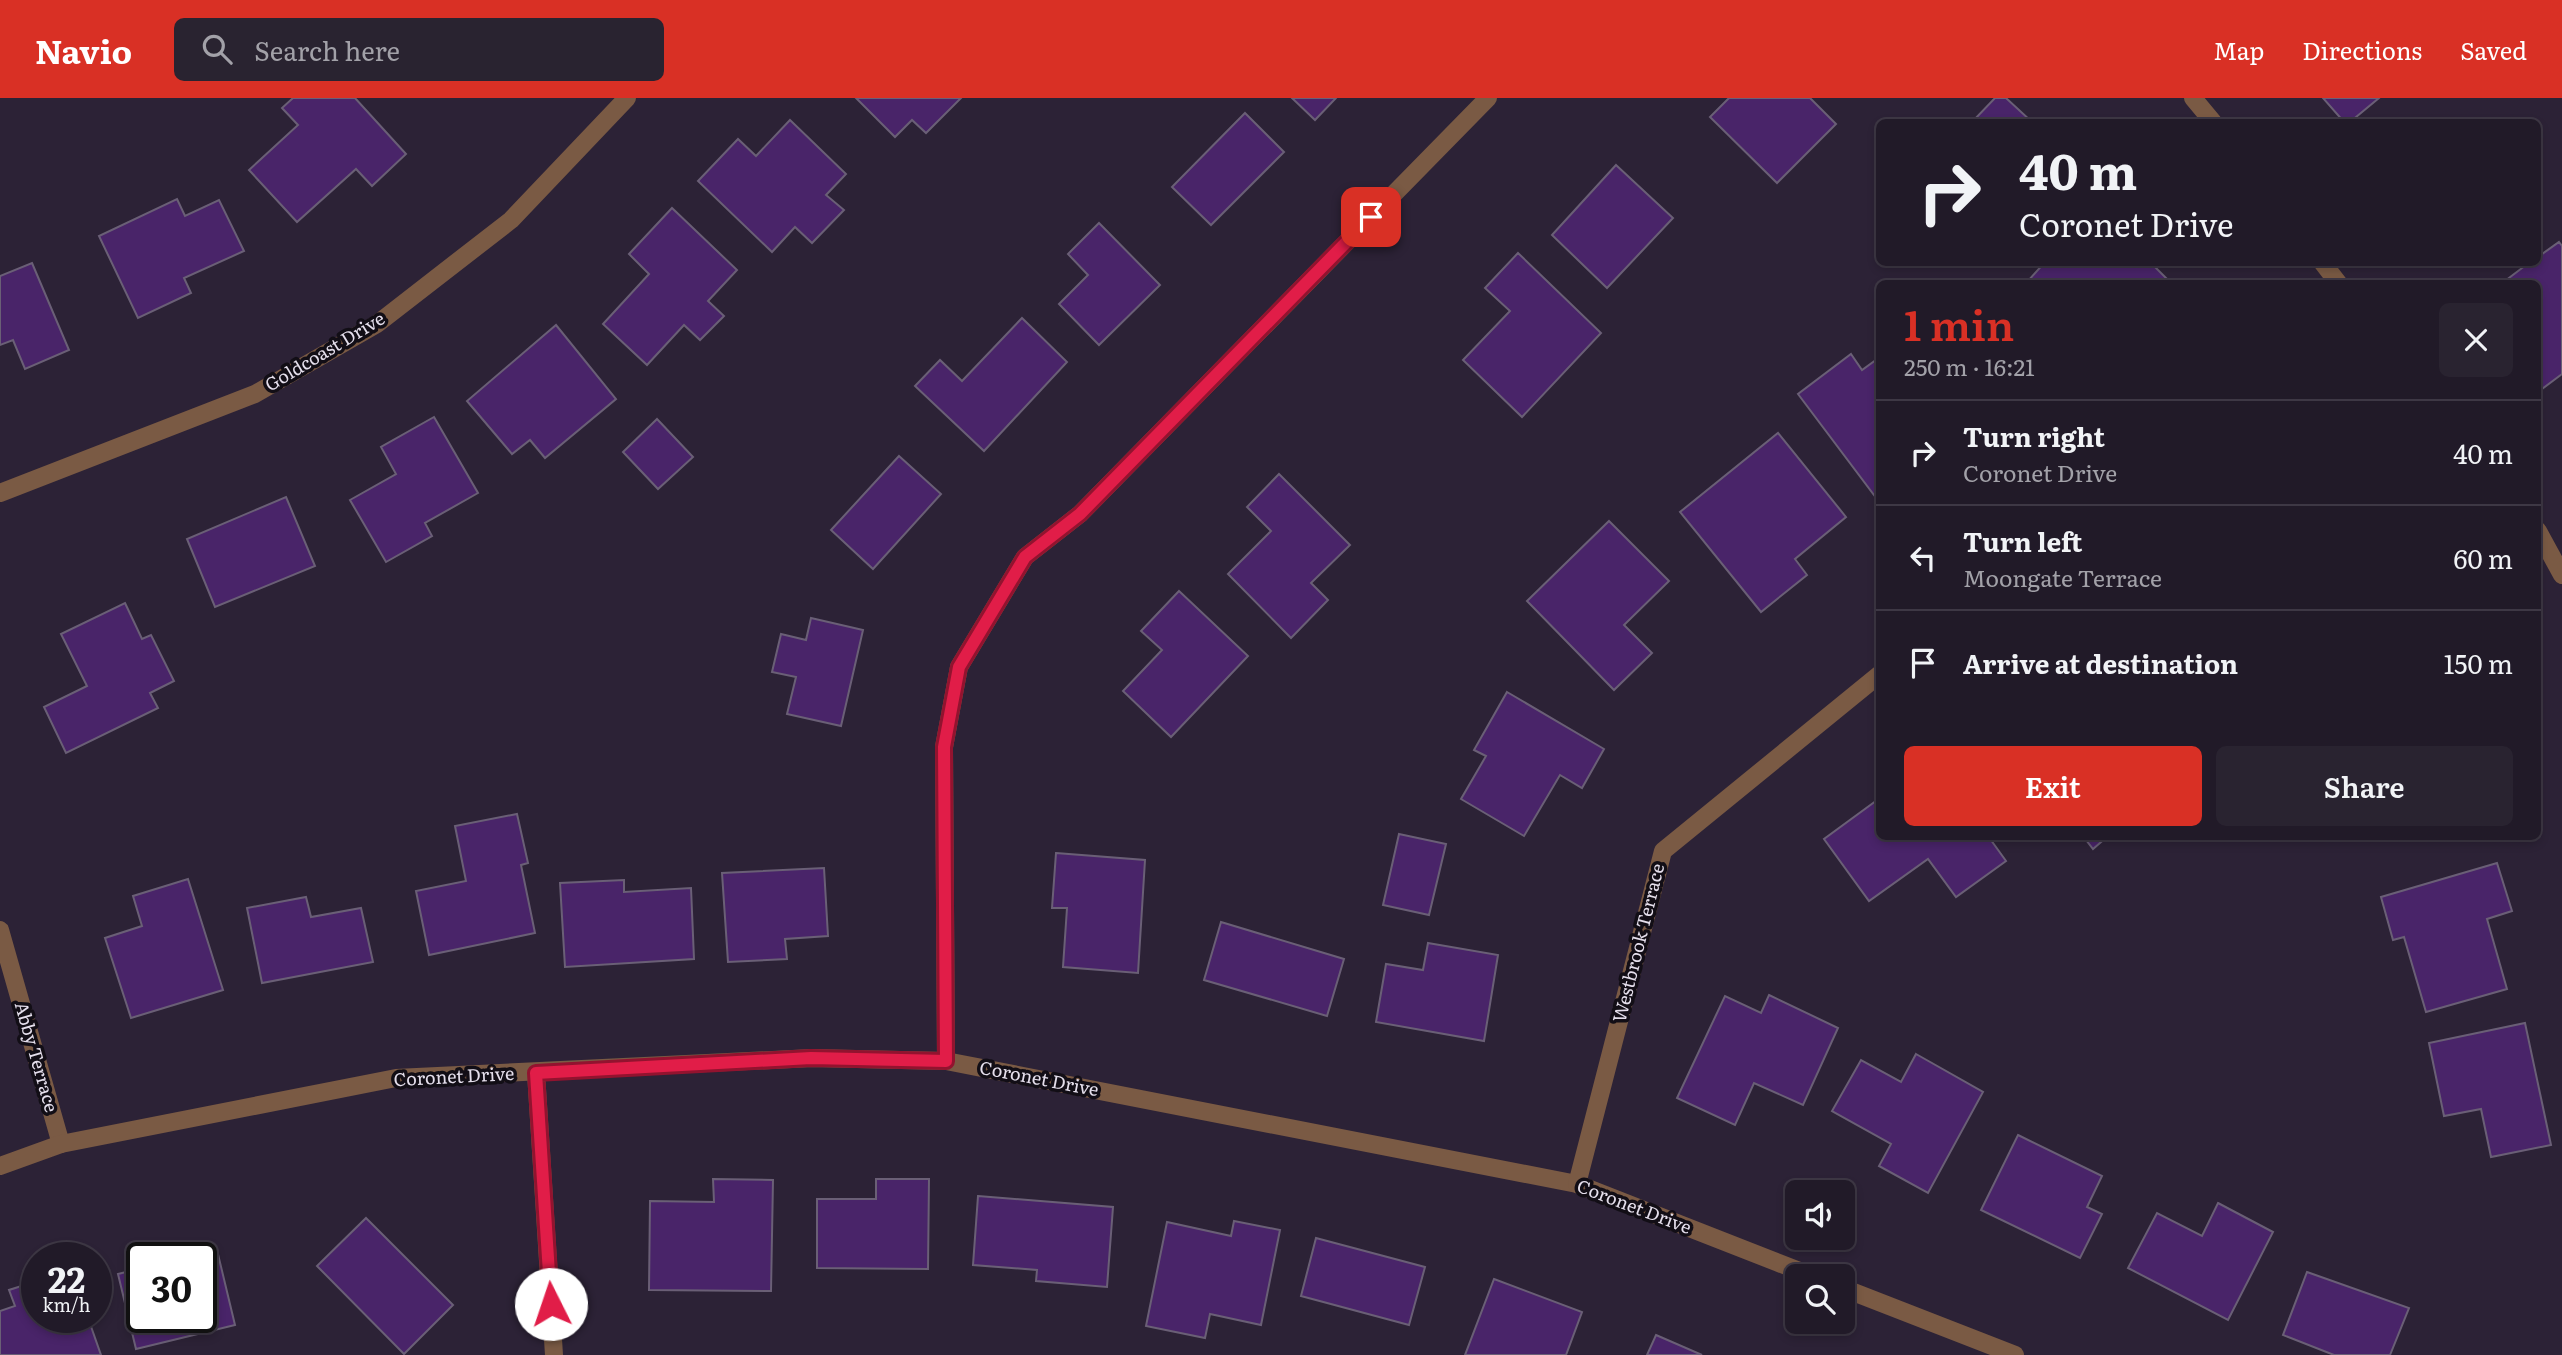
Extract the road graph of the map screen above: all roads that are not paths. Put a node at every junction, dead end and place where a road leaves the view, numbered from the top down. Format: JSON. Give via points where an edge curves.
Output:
{"nodes":[{"id":1,"x":627,"y":98,"type":"edge"},
{"id":2,"x":1488,"y":98,"type":"edge"},
{"id":3,"x":2193,"y":98,"type":"edge"},
{"id":4,"x":2210,"y":119,"type":"edge"},
{"id":5,"x":2325,"y":266,"type":"edge"},
{"id":6,"x":2336,"y":280,"type":"edge"},
{"id":7,"x":0,"y":493,"type":"edge"},
{"id":8,"x":2541,"y":536,"type":"edge"},
{"id":9,"x":2562,"y":575,"type":"edge"},
{"id":10,"x":1876,"y":677,"type":"edge"},
{"id":11,"x":0,"y":930,"type":"edge"},
{"id":12,"x":946,"y":1061,"type":"junction"},
{"id":13,"x":536,"y":1073,"type":"junction"},
{"id":14,"x":61,"y":1144,"type":"junction"},
{"id":15,"x":0,"y":1167,"type":"edge"},
{"id":16,"x":1577,"y":1184,"type":"junction"},
{"id":17,"x":1785,"y":1265,"type":"edge"},
{"id":18,"x":1855,"y":1293,"type":"edge"},
{"id":19,"x":554,"y":1355,"type":"edge"},
{"id":20,"x":2015,"y":1355,"type":"edge"}],
"edges":[{"from":1,"to":7,"type":"street","name":"Goldcoast Drive","via":[[511,220],[377,324],[256,394]]},
{"from":2,"to":12,"type":"street","via":[[1080,514],[1025,557],[959,667],[944,747]]},
{"from":3,"to":4,"type":"street"},
{"from":5,"to":6,"type":"street"},
{"from":8,"to":9,"type":"street"},
{"from":10,"to":16,"type":"street","name":"Westbrook Terrace","via":[[1663,851]]},
{"from":11,"to":14,"type":"street","name":"Abby Terrace"},
{"from":12,"to":13,"type":"street","name":"Coronet Drive","via":[[811,1058]]},
{"from":12,"to":16,"type":"street","name":"Coronet Drive"},
{"from":13,"to":14,"type":"street","name":"Coronet Drive","via":[[396,1078]]},
{"from":13,"to":19,"type":"street"},
{"from":14,"to":15,"type":"street","name":"Coronet Drive"},
{"from":16,"to":17,"type":"street","name":"Coronet Drive"},
{"from":18,"to":20,"type":"street"}]}
